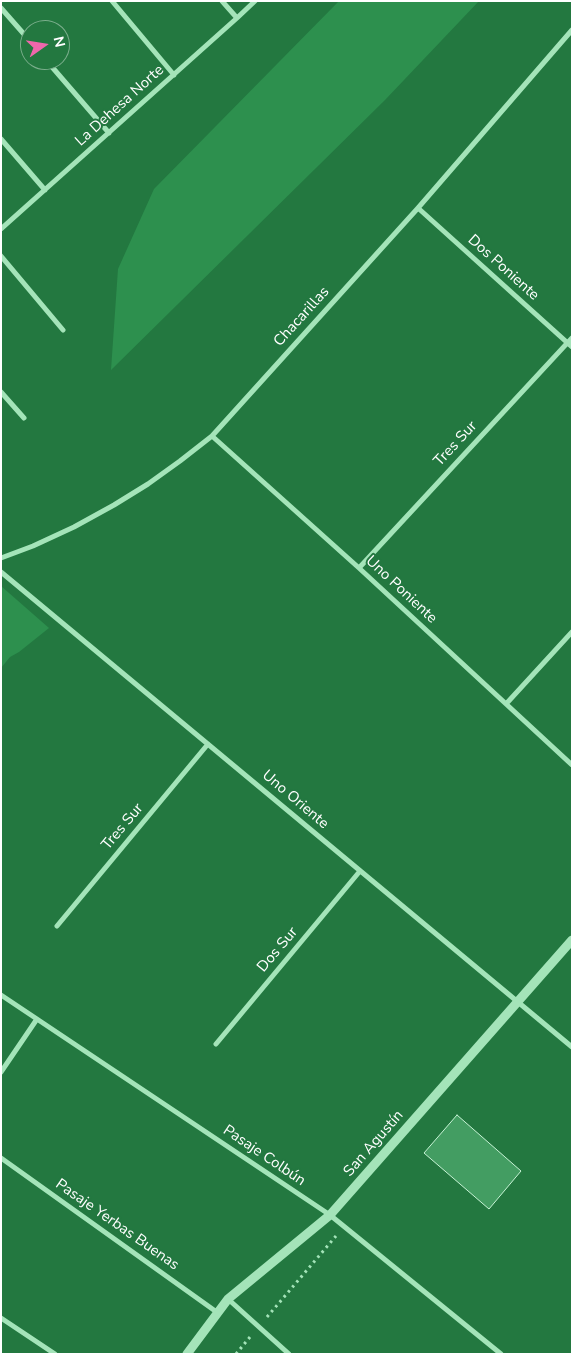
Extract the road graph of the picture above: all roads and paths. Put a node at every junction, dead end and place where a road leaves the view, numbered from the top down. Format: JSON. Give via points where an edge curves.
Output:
{"nodes":[{"id":1,"x":112,"y":1,"type":"edge"},
{"id":2,"x":222,"y":1,"type":"edge"},
{"id":3,"x":254,"y":1,"type":"edge"},
{"id":4,"x":1,"y":8,"type":"edge"},
{"id":5,"x":237,"y":18,"type":"junction"},
{"id":6,"x":20,"y":30,"type":"edge"},
{"id":7,"x":572,"y":30,"type":"edge"},
{"id":8,"x":55,"y":70,"type":"edge"},
{"id":9,"x":174,"y":75,"type":"junction"},
{"id":10,"x":109,"y":133,"type":"junction"},
{"id":11,"x":1,"y":139,"type":"edge"},
{"id":12,"x":45,"y":190,"type":"junction"},
{"id":13,"x":418,"y":208,"type":"junction"},
{"id":14,"x":1,"y":229,"type":"edge"},
{"id":15,"x":1,"y":256,"type":"edge"},
{"id":16,"x":63,"y":330,"type":"dead end"},
{"id":17,"x":572,"y":338,"type":"edge"},
{"id":18,"x":567,"y":343,"type":"junction"},
{"id":19,"x":572,"y":347,"type":"edge"},
{"id":20,"x":1,"y":392,"type":"edge"},
{"id":21,"x":24,"y":418,"type":"dead end"},
{"id":22,"x":212,"y":436,"type":"junction"},
{"id":23,"x":1,"y":558,"type":"edge"},
{"id":24,"x":360,"y":568,"type":"junction"},
{"id":25,"x":1,"y":572,"type":"edge"},
{"id":26,"x":572,"y":632,"type":"edge"},
{"id":27,"x":506,"y":704,"type":"junction"},
{"id":28,"x":208,"y":744,"type":"junction"},
{"id":29,"x":572,"y":765,"type":"edge"},
{"id":30,"x":360,"y":871,"type":"junction"},
{"id":31,"x":57,"y":926,"type":"dead end"},
{"id":32,"x":572,"y":940,"type":"edge"},
{"id":33,"x":1,"y":995,"type":"edge"},
{"id":34,"x":518,"y":1002,"type":"junction"},
{"id":35,"x":37,"y":1019,"type":"junction"},
{"id":36,"x":216,"y":1044,"type":"dead end"},
{"id":37,"x":572,"y":1047,"type":"edge"},
{"id":38,"x":1,"y":1072,"type":"edge"},
{"id":39,"x":1,"y":1158,"type":"edge"},
{"id":40,"x":330,"y":1215,"type":"junction"},
{"id":41,"x":345,"y":1226,"type":"junction"},
{"id":42,"x":228,"y":1299,"type":"junction"},
{"id":43,"x":218,"y":1313,"type":"junction"},
{"id":44,"x":1,"y":1318,"type":"edge"},
{"id":45,"x":259,"y":1327,"type":"junction"},
{"id":46,"x":55,"y":1354,"type":"edge"},
{"id":47,"x":187,"y":1354,"type":"edge"},
{"id":48,"x":236,"y":1354,"type":"edge"},
{"id":49,"x":289,"y":1354,"type":"edge"},
{"id":50,"x":500,"y":1354,"type":"edge"}],
"edges":[{"from":1,"to":9,"type":"street"},
{"from":2,"to":5,"type":"street"},
{"from":3,"to":5,"type":"street","name":"La Dehesa Norte"},
{"from":4,"to":6,"type":"street"},
{"from":5,"to":9,"type":"street","name":"La Dehesa Norte"},
{"from":7,"to":13,"type":"street","name":"Chacarillas"},
{"from":8,"to":10,"type":"street"},
{"from":9,"to":10,"type":"street","name":"La Dehesa Norte"},
{"from":10,"to":12,"type":"street","name":"La Dehesa Norte"},
{"from":11,"to":12,"type":"street"},
{"from":12,"to":14,"type":"street","name":"La Dehesa Norte"},
{"from":13,"to":18,"type":"street","name":"Dos Poniente"},
{"from":13,"to":22,"type":"street","name":"Chacarillas"},
{"from":15,"to":16,"type":"street"},
{"from":17,"to":18,"type":"street","name":"Tres Sur"},
{"from":18,"to":19,"type":"street","name":"Dos Poniente"},
{"from":18,"to":24,"type":"street","name":"Tres Sur"},
{"from":20,"to":21,"type":"street"},
{"from":22,"to":23,"type":"street","name":"Chacarillas","via":[[114,505],[74,527]]},
{"from":22,"to":24,"type":"street","name":"Uno Poniente"},
{"from":24,"to":27,"type":"street","name":"Uno Poniente"},
{"from":25,"to":28,"type":"street","name":"Uno Oriente"},
{"from":26,"to":27,"type":"street"},
{"from":27,"to":29,"type":"street","name":"Uno Poniente"},
{"from":28,"to":30,"type":"street","name":"Uno Oriente"},
{"from":28,"to":31,"type":"street","name":"Tres Sur"},
{"from":30,"to":34,"type":"street","name":"Uno Oriente"},
{"from":30,"to":36,"type":"street","name":"Dos Sur"},
{"from":32,"to":34,"type":"street","name":"San Agustín"},
{"from":33,"to":35,"type":"street","name":"Pasaje Colbún"},
{"from":34,"to":37,"type":"street","name":"Uno Oriente"},
{"from":34,"to":40,"type":"street","name":"San Agustín"},
{"from":35,"to":38,"type":"street"},
{"from":35,"to":40,"type":"street","name":"Pasaje Colbún"},
{"from":39,"to":43,"type":"street","name":"Pasaje Yerbas Buenas"},
{"from":40,"to":41,"type":"street","name":"Pasaje Colbún"},
{"from":40,"to":42,"type":"street","name":"San Agustín"},
{"from":41,"to":45,"type":"path"},
{"from":41,"to":50,"type":"street","name":"Pasaje Colbún"},
{"from":42,"to":43,"type":"street","name":"San Agustín"},
{"from":42,"to":45,"type":"street"},
{"from":43,"to":47,"type":"street","name":"San Agustín"},
{"from":44,"to":46,"type":"street"},
{"from":45,"to":48,"type":"path"},
{"from":45,"to":49,"type":"street"}]}
